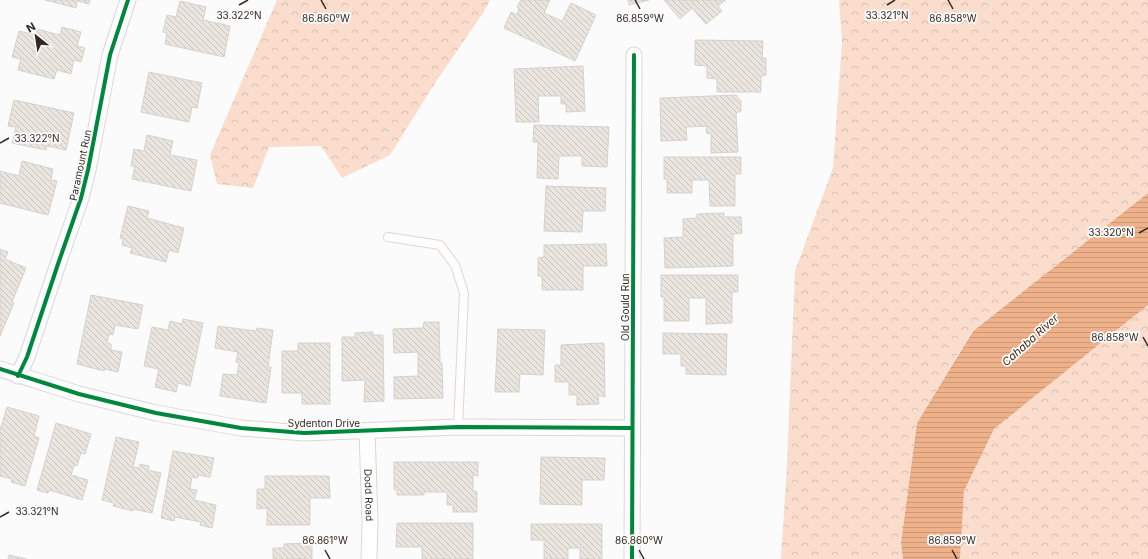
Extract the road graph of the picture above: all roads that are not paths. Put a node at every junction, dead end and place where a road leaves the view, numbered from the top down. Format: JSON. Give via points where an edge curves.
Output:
{"nodes":[{"id":1,"x":128,"y":0,"type":"edge"},
{"id":2,"x":634,"y":55,"type":"dead end"},
{"id":3,"x":388,"y":237,"type":"dead end"},
{"id":4,"x":0,"y":369,"type":"edge"},
{"id":5,"x":18,"y":376,"type":"junction"},
{"id":6,"x":458,"y":427,"type":"junction"},
{"id":7,"x":632,"y":428,"type":"junction"},
{"id":8,"x":367,"y":431,"type":"junction"},
{"id":9,"x":369,"y":559,"type":"edge"},
{"id":10,"x":632,"y":559,"type":"edge"}],
"edges":[{"from":1,"to":5,"type":"street","name":"Paramount Run","via":[[110,55],[82,198],[27,357]]},
{"from":2,"to":7,"type":"street","name":"Old Gould Run"},
{"from":3,"to":6,"type":"lane","via":[[440,245],[455,265],[464,293]]},
{"from":4,"to":5,"type":"street","name":"Sydenton Drive"},
{"from":5,"to":8,"type":"street","name":"Sydenton Drive","via":[[156,414],[242,428],[304,433]]},
{"from":6,"to":7,"type":"street","name":"Sydenton Drive"},
{"from":6,"to":8,"type":"street","name":"Sydenton Drive"},
{"from":7,"to":10,"type":"street","name":"Old Gould Run"},
{"from":8,"to":9,"type":"street","name":"Dodd Road"}]}
